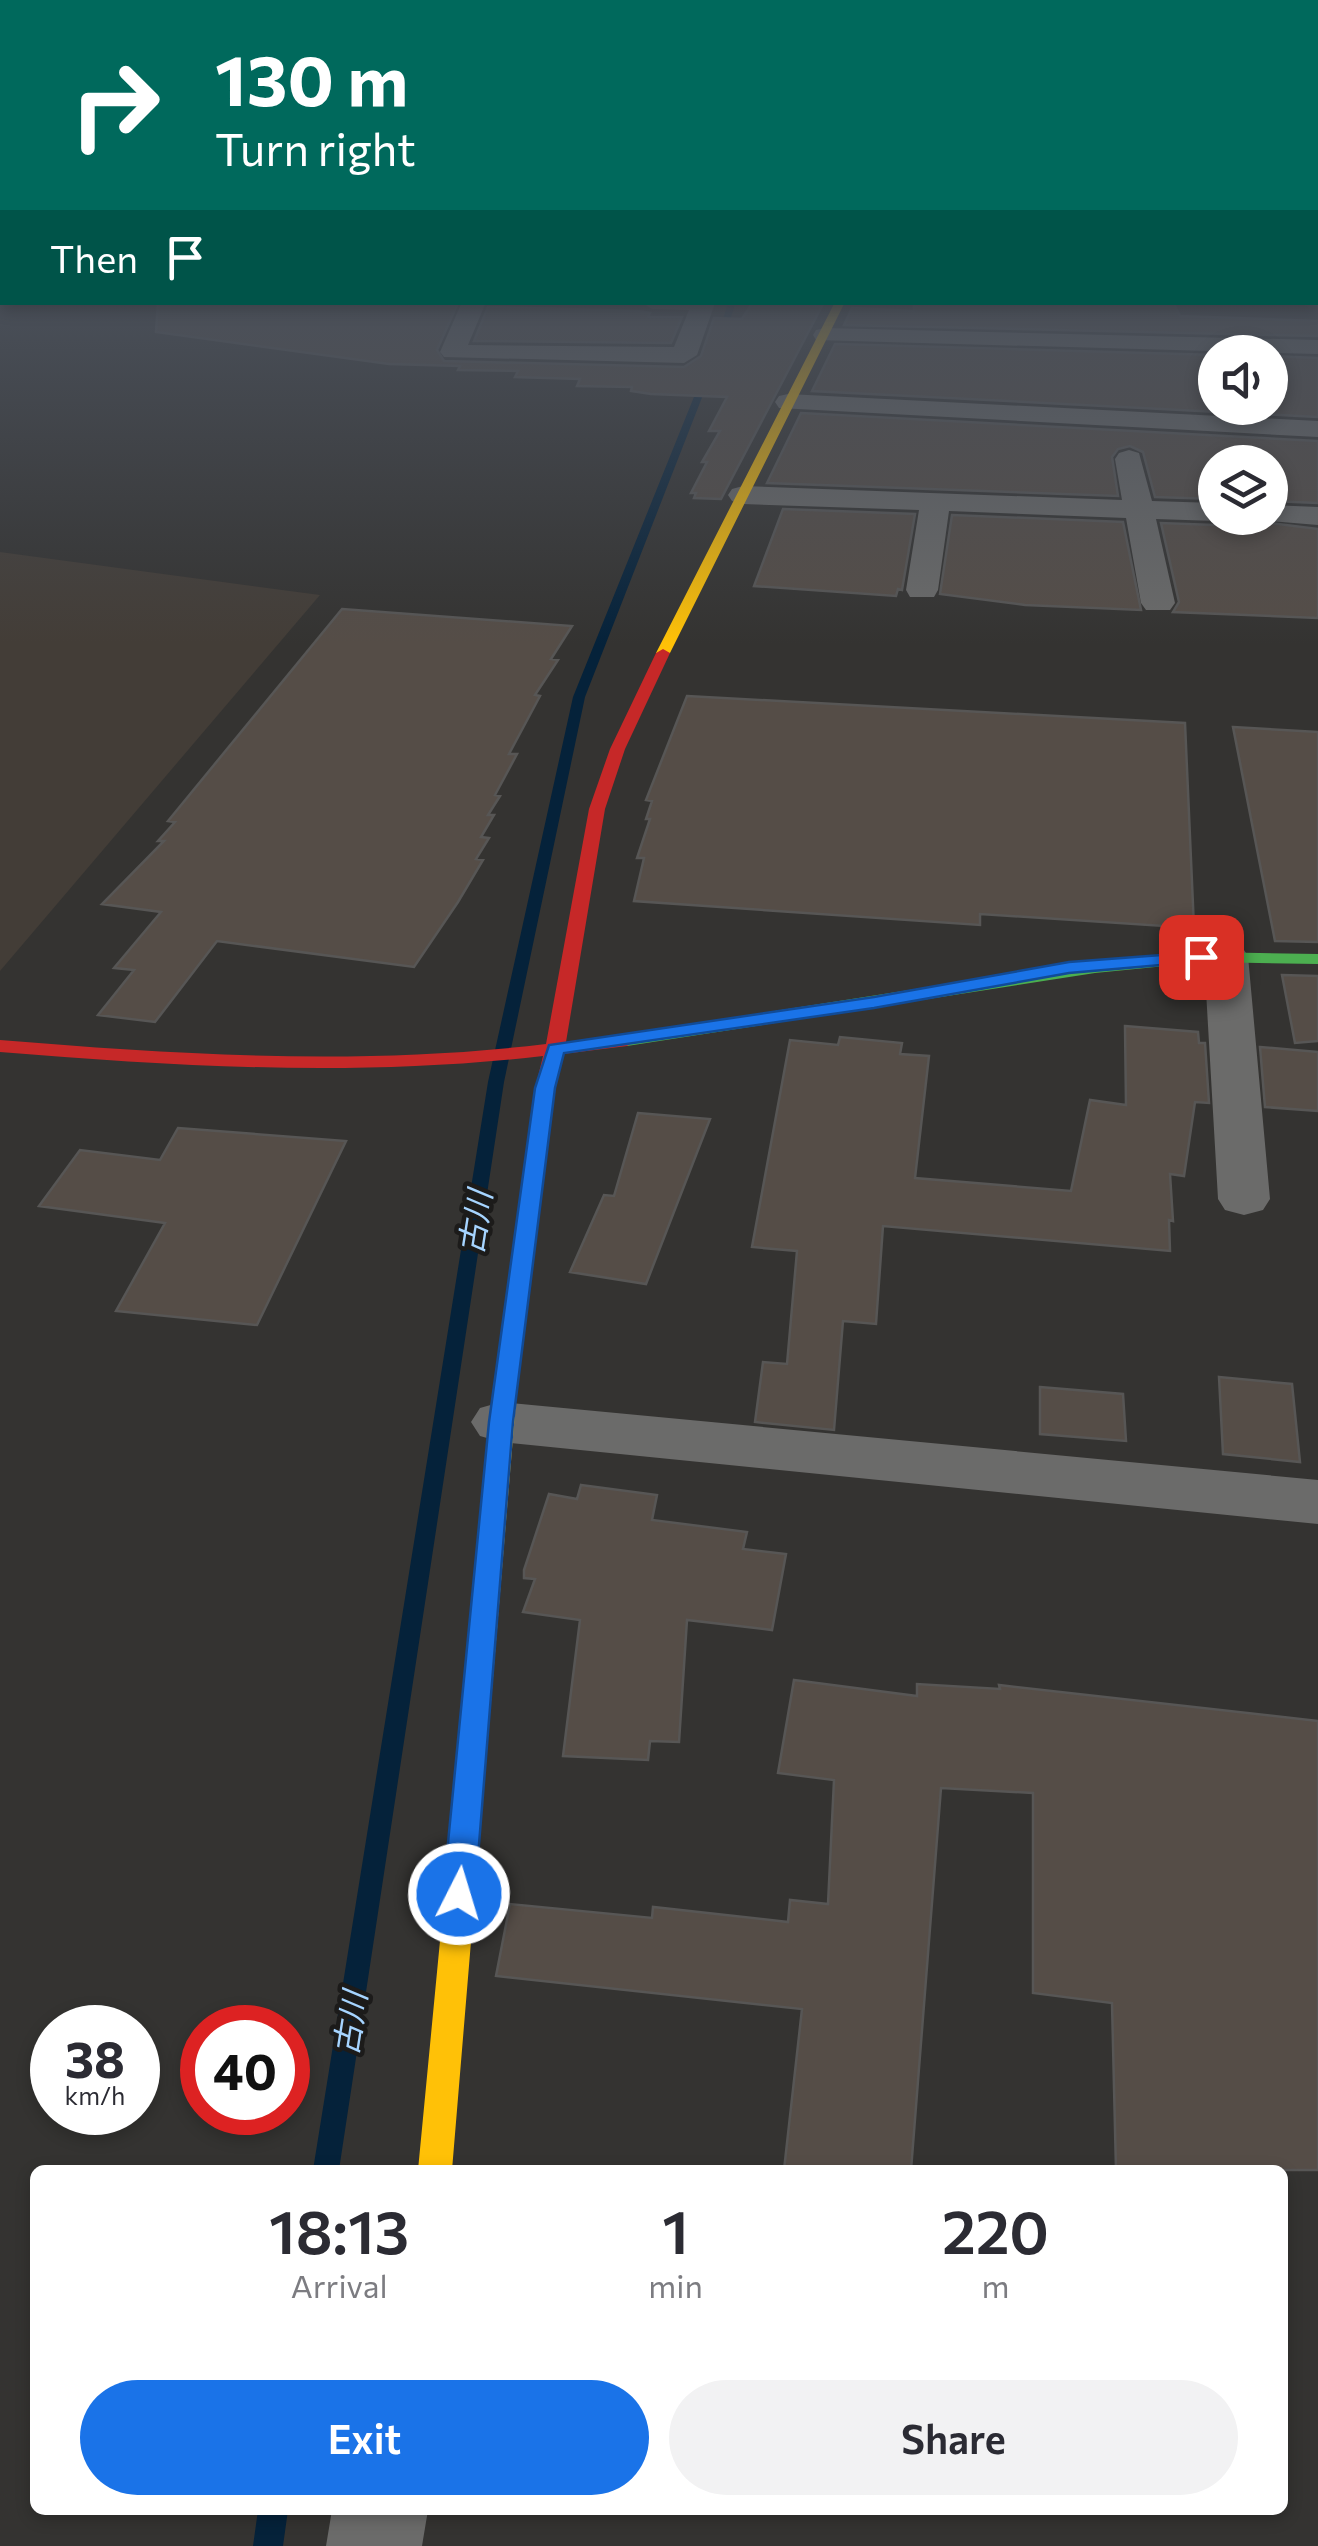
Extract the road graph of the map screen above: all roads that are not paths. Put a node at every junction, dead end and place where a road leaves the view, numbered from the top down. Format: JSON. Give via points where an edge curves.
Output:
{"nodes":[{"id":1,"x":786,"y":407,"type":"edge"},
{"id":2,"x":886,"y":407,"type":"edge"},
{"id":3,"x":1318,"y":428,"type":"edge"},
{"id":4,"x":1129,"y":460,"type":"dead end"},
{"id":5,"x":743,"y":495,"type":"junction"},
{"id":6,"x":934,"y":501,"type":"junction"},
{"id":7,"x":1140,"y":508,"type":"junction"},
{"id":8,"x":1198,"y":511,"type":"edge"},
{"id":9,"x":1288,"y":515,"type":"edge"},
{"id":10,"x":1318,"y":516,"type":"edge"},
{"id":11,"x":922,"y":590,"type":"dead end"},
{"id":12,"x":1158,"y":603,"type":"dead end"},
{"id":13,"x":1226,"y":956,"type":"junction"},
{"id":14,"x":1318,"y":959,"type":"edge"},
{"id":15,"x":0,"y":1046,"type":"edge"},
{"id":16,"x":556,"y":1049,"type":"junction"},
{"id":17,"x":1244,"y":1199,"type":"dead end"},
{"id":18,"x":501,"y":1422,"type":"junction"},
{"id":19,"x":1318,"y":1502,"type":"edge"},
{"id":20,"x":435,"y":2165,"type":"edge"},
{"id":21,"x":379,"y":2515,"type":"edge"},
{"id":22,"x":374,"y":2546,"type":"edge"}],
"edges":[{"from":1,"to":5,"type":"street"},
{"from":2,"to":3,"type":"street"},
{"from":4,"to":7,"type":"street"},
{"from":5,"to":6,"type":"street"},
{"from":5,"to":16,"type":"street","via":[[638,703],[597,808]]},
{"from":6,"to":7,"type":"street"},
{"from":6,"to":11,"type":"street"},
{"from":7,"to":8,"type":"street"},
{"from":7,"to":12,"type":"street"},
{"from":9,"to":10,"type":"street"},
{"from":13,"to":14,"type":"street"},
{"from":13,"to":16,"type":"street","via":[[1069,968]]},
{"from":13,"to":17,"type":"street"},
{"from":15,"to":16,"type":"street","via":[[315,1064],[413,1064]]},
{"from":16,"to":18,"type":"street","via":[[545,1088]]},
{"from":18,"to":19,"type":"street"},
{"from":18,"to":20,"type":"street"},
{"from":21,"to":22,"type":"street"}]}
